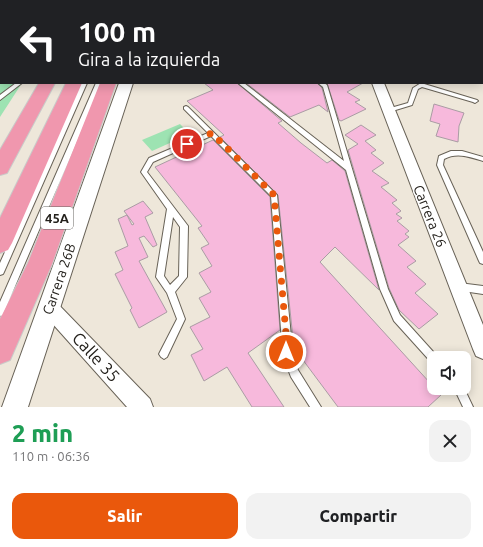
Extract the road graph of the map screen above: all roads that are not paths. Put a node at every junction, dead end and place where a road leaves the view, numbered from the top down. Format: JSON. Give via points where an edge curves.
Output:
{"nodes":[{"id":1,"x":18,"y":84,"type":"edge"},
{"id":2,"x":46,"y":84,"type":"edge"},
{"id":3,"x":74,"y":84,"type":"edge"},
{"id":4,"x":84,"y":84,"type":"edge"},
{"id":5,"x":98,"y":84,"type":"edge"},
{"id":6,"x":108,"y":84,"type":"edge"},
{"id":7,"x":126,"y":84,"type":"edge"},
{"id":8,"x":242,"y":84,"type":"edge"},
{"id":9,"x":322,"y":84,"type":"edge"},
{"id":10,"x":378,"y":84,"type":"edge"},
{"id":11,"x":0,"y":98,"type":"edge"},
{"id":12,"x":475,"y":101,"type":"dead end"},
{"id":13,"x":186,"y":108,"type":"dead end"},
{"id":14,"x":388,"y":110,"type":"junction"},
{"id":15,"x":212,"y":133,"type":"junction"},
{"id":16,"x":5,"y":156,"type":"edge"},
{"id":17,"x":483,"y":159,"type":"edge"},
{"id":18,"x":0,"y":168,"type":"edge"},
{"id":19,"x":349,"y":169,"type":"junction"},
{"id":20,"x":171,"y":208,"type":"junction"},
{"id":21,"x":0,"y":243,"type":"edge"},
{"id":22,"x":483,"y":261,"type":"edge"},
{"id":23,"x":0,"y":272,"type":"edge"},
{"id":24,"x":459,"y":287,"type":"junction"},
{"id":25,"x":483,"y":290,"type":"edge"},
{"id":26,"x":170,"y":291,"type":"junction"},
{"id":27,"x":49,"y":308,"type":"junction"},
{"id":28,"x":0,"y":312,"type":"edge"},
{"id":29,"x":483,"y":349,"type":"edge"},
{"id":30,"x":0,"y":350,"type":"edge"},
{"id":31,"x":427,"y":352,"type":"edge"},
{"id":32,"x":164,"y":354,"type":"dead end"},
{"id":33,"x":462,"y":395,"type":"edge"},
{"id":34,"x":15,"y":407,"type":"edge"},
{"id":35,"x":142,"y":407,"type":"edge"},
{"id":36,"x":316,"y":407,"type":"edge"},
{"id":37,"x":468,"y":407,"type":"edge"}],
"edges":[{"from":1,"to":11,"type":"lane"},
{"from":2,"to":16,"type":"highway"},
{"from":3,"to":21,"type":"highway"},
{"from":4,"to":23,"type":"lane"},
{"from":5,"to":28,"type":"lane"},
{"from":6,"to":30,"type":"highway","number":"45A","via":[[40,264]]},
{"from":7,"to":27,"type":"street","name":"Carrera 26B"},
{"from":8,"to":19,"type":"lane"},
{"from":9,"to":19,"type":"lane"},
{"from":10,"to":14,"type":"street","name":"Carrera 26"},
{"from":12,"to":14,"type":"lane","via":[[421,85],[416,88],[410,104]]},
{"from":13,"to":15,"type":"lane"},
{"from":14,"to":24,"type":"street","name":"Carrera 26"},
{"from":15,"to":20,"type":"lane","via":[[151,160],[144,172]]},
{"from":15,"to":36,"type":"lane","via":[[274,195],[286,352],[292,371]]},
{"from":16,"to":18,"type":"highway"},
{"from":17,"to":22,"type":"lane","via":[[462,153],[448,153],[442,158],[440,165]]},
{"from":19,"to":31,"type":"lane","via":[[384,289],[404,327]]},
{"from":20,"to":26,"type":"lane","via":[[160,277]]},
{"from":20,"to":26,"type":"lane","via":[[184,226],[183,277]]},
{"from":24,"to":25,"type":"lane"},
{"from":24,"to":29,"type":"street","name":"Carrera 26"},
{"from":26,"to":32,"type":"lane","via":[[181,319]]},
{"from":27,"to":34,"type":"street","name":"Carrera 26B"},
{"from":27,"to":35,"type":"street","name":"Calle 35"},
{"from":33,"to":37,"type":"lane"}]}
